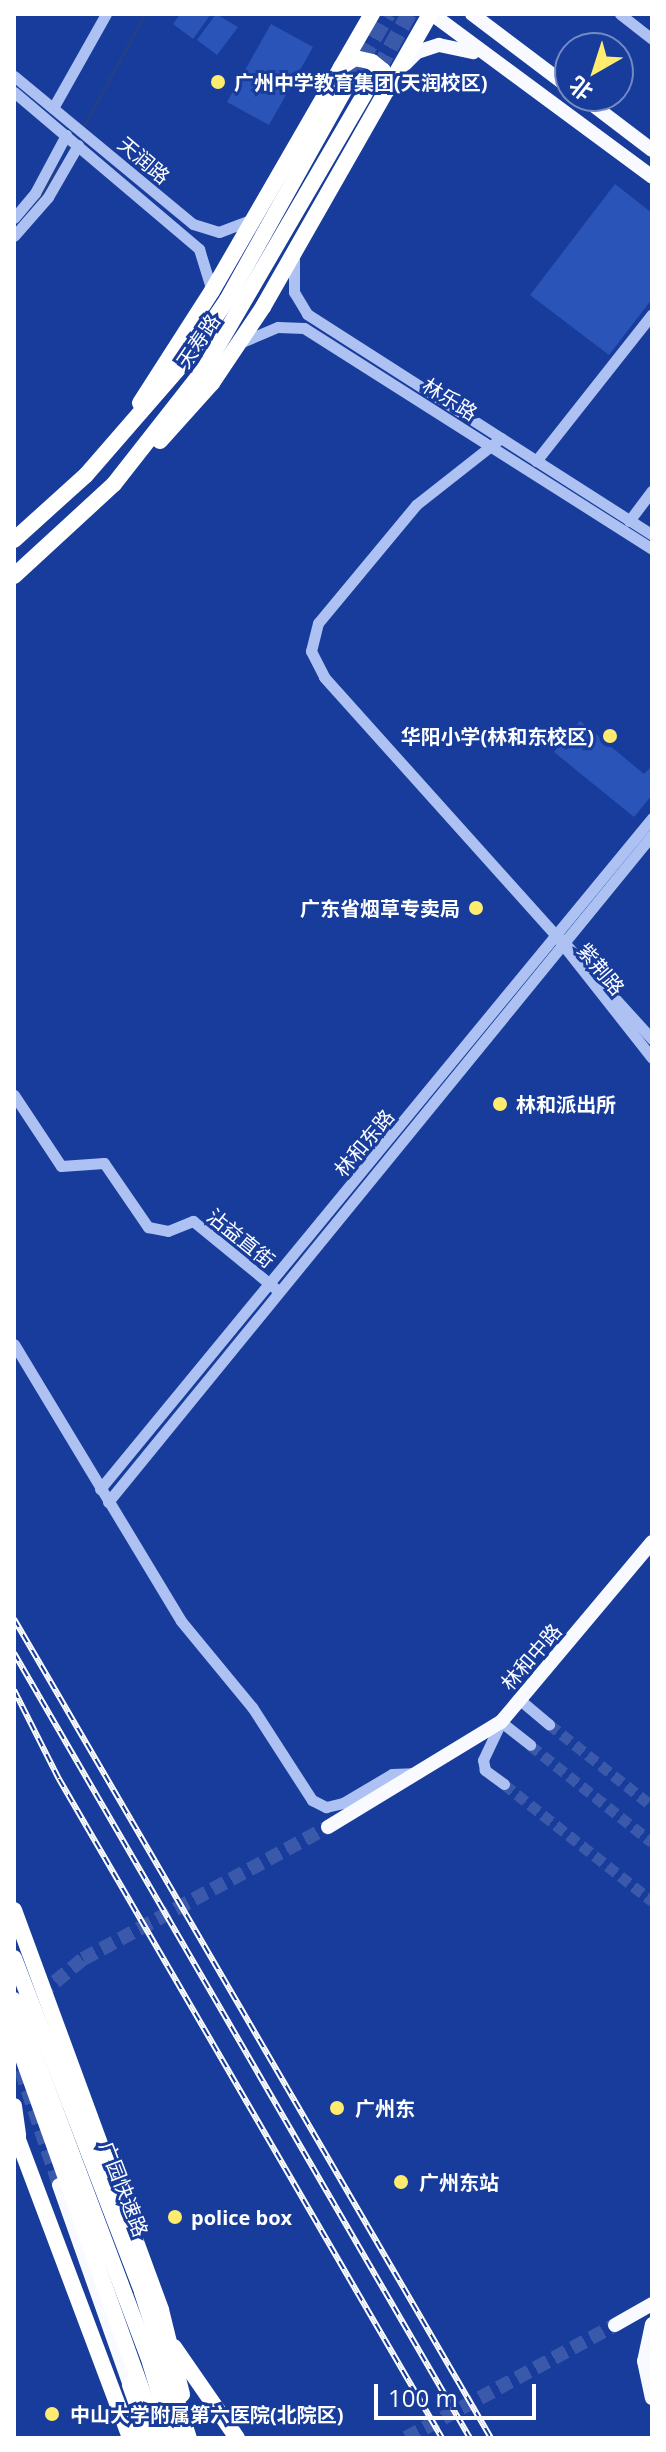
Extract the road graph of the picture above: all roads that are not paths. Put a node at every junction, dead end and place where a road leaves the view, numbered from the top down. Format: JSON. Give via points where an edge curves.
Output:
{"nodes":[{"id":1,"x":106,"y":14,"type":"edge"},
{"id":2,"x":431,"y":14,"type":"edge"},
{"id":3,"x":472,"y":14,"type":"edge"},
{"id":4,"x":487,"y":14,"type":"edge"},
{"id":5,"x":622,"y":14,"type":"edge"},
{"id":6,"x":368,"y":18,"type":"edge"},
{"id":7,"x":652,"y":39,"type":"edge"},
{"id":8,"x":517,"y":47,"type":"junction"},
{"id":9,"x":498,"y":65,"type":"junction"},
{"id":10,"x":346,"y":74,"type":"junction"},
{"id":11,"x":14,"y":76,"type":"edge"},
{"id":12,"x":554,"y":76,"type":"edge"},
{"id":13,"x":367,"y":90,"type":"tunnel mouth"},
{"id":14,"x":387,"y":91,"type":"junction"},
{"id":15,"x":14,"y":92,"type":"edge"},
{"id":16,"x":53,"y":108,"type":"junction"},
{"id":17,"x":602,"y":112,"type":"edge"},
{"id":18,"x":71,"y":139,"type":"junction"},
{"id":19,"x":652,"y":150,"type":"edge"},
{"id":20,"x":652,"y":177,"type":"edge"},
{"id":21,"x":260,"y":210,"type":"junction"},
{"id":22,"x":14,"y":218,"type":"edge"},
{"id":23,"x":14,"y":236,"type":"edge"},
{"id":24,"x":295,"y":252,"type":"junction"},
{"id":25,"x":212,"y":291,"type":"junction"},
{"id":26,"x":652,"y":314,"type":"edge"},
{"id":27,"x":228,"y":362,"type":"junction"},
{"id":28,"x":115,"y":442,"type":"junction"},
{"id":29,"x":496,"y":442,"type":"junction"},
{"id":30,"x":536,"y":461,"type":"junction"},
{"id":31,"x":131,"y":465,"type":"junction"},
{"id":32,"x":652,"y":491,"type":"edge"},
{"id":33,"x":629,"y":521,"type":"junction"},
{"id":34,"x":652,"y":535,"type":"edge"},
{"id":35,"x":14,"y":540,"type":"edge"},
{"id":36,"x":652,"y":549,"type":"edge"},
{"id":37,"x":14,"y":576,"type":"edge"},
{"id":38,"x":652,"y":818,"type":"edge"},
{"id":39,"x":652,"y":835,"type":"edge"},
{"id":40,"x":561,"y":941,"type":"junction"},
{"id":41,"x":652,"y":1039,"type":"edge"},
{"id":42,"x":652,"y":1058,"type":"edge"},
{"id":43,"x":14,"y":1095,"type":"edge"},
{"id":44,"x":275,"y":1289,"type":"junction"},
{"id":45,"x":14,"y":1344,"type":"edge"},
{"id":46,"x":100,"y":1489,"type":"junction"},
{"id":47,"x":108,"y":1502,"type":"junction"},
{"id":48,"x":652,"y":1542,"type":"edge"},
{"id":49,"x":520,"y":1700,"type":"junction"},
{"id":50,"x":501,"y":1722,"type":"junction"},
{"id":51,"x":549,"y":1724,"type":"tunnel mouth"},
{"id":52,"x":530,"y":1745,"type":"tunnel mouth"},
{"id":53,"x":419,"y":1773,"type":"junction"},
{"id":54,"x":504,"y":1784,"type":"tunnel mouth"},
{"id":55,"x":328,"y":1827,"type":"tunnel mouth"},
{"id":56,"x":16,"y":1914,"type":"edge"},
{"id":57,"x":14,"y":1937,"type":"edge"},
{"id":58,"x":14,"y":1958,"type":"edge"},
{"id":59,"x":32,"y":1968,"type":"junction"},
{"id":60,"x":14,"y":1971,"type":"edge"},
{"id":61,"x":14,"y":2000,"type":"edge"},
{"id":62,"x":14,"y":2033,"type":"edge"},
{"id":63,"x":14,"y":2106,"type":"edge"},
{"id":64,"x":16,"y":2134,"type":"edge"},
{"id":65,"x":59,"y":2185,"type":"tunnel mouth"},
{"id":66,"x":652,"y":2304,"type":"edge"},
{"id":67,"x":652,"y":2324,"type":"edge"},
{"id":68,"x":615,"y":2325,"type":"tunnel mouth"},
{"id":69,"x":168,"y":2337,"type":"junction"},
{"id":70,"x":130,"y":2385,"type":"joint"},
{"id":71,"x":652,"y":2398,"type":"edge"},
{"id":72,"x":130,"y":2438,"type":"edge"},
{"id":73,"x":147,"y":2438,"type":"edge"},
{"id":74,"x":159,"y":2438,"type":"edge"},
{"id":75,"x":173,"y":2438,"type":"edge"},
{"id":76,"x":192,"y":2438,"type":"edge"},
{"id":77,"x":237,"y":2438,"type":"edge"}],
"edges":[{"from":1,"to":16,"type":"street"},
{"from":2,"to":9,"type":"main road"},
{"from":2,"to":14,"type":"highway"},
{"from":3,"to":8,"type":"main road"},
{"from":4,"to":8,"type":"main road"},
{"from":5,"to":7,"type":"street"},
{"from":6,"to":10,"type":"highway"},
{"from":8,"to":12,"type":"main road"},
{"from":9,"to":14,"type":"main road","via":[[463,48],[439,45],[417,52]]},
{"from":9,"to":20,"type":"main road"},
{"from":10,"to":14,"type":"highway","via":[[355,58],[372,62],[383,71]]},
{"from":10,"to":21,"type":"highway"},
{"from":10,"to":28,"type":"highway","name":"天寿路","via":[[206,332]]},
{"from":11,"to":16,"type":"street","name":"天润路"},
{"from":13,"to":31,"type":"highway","name":"天寿路","via":[[222,343]]},
{"from":14,"to":24,"type":"highway"},
{"from":15,"to":18,"type":"street","name":"天润路"},
{"from":16,"to":21,"type":"street","name":"天润路","via":[[205,230],[235,230]]},
{"from":17,"to":19,"type":"main road"},
{"from":18,"to":22,"type":"street"},
{"from":18,"to":23,"type":"street","via":[[48,197]]},
{"from":18,"to":25,"type":"street","name":"天润路","via":[[199,249]]},
{"from":21,"to":25,"type":"highway"},
{"from":24,"to":27,"type":"highway"},
{"from":24,"to":29,"type":"street","name":"林乐路","via":[[293,285],[307,314]]},
{"from":25,"to":28,"type":"highway"},
{"from":26,"to":30,"type":"street"},
{"from":27,"to":29,"type":"street","name":"林乐路","via":[[244,340],[278,327],[304,328]]},
{"from":27,"to":31,"type":"highway","via":[[179,423]]},
{"from":28,"to":35,"type":"highway","name":"天寿路"},
{"from":29,"to":30,"type":"street","name":"林乐路"},
{"from":29,"to":36,"type":"street","name":"林乐路"},
{"from":29,"to":40,"type":"street","via":[[416,505],[318,623],[311,651],[324,677]]},
{"from":30,"to":33,"type":"street","name":"林乐路"},
{"from":31,"to":37,"type":"highway","name":"天寿路","via":[[70,529]]},
{"from":32,"to":33,"type":"street"},
{"from":33,"to":34,"type":"street","name":"林乐路"},
{"from":38,"to":40,"type":"street","name":"林和东路"},
{"from":39,"to":40,"type":"street","name":"林和东路"},
{"from":40,"to":41,"type":"street","name":"紫荆路"},
{"from":40,"to":42,"type":"street","name":"紫荆路"},
{"from":40,"to":44,"type":"street","name":"林和东路"},
{"from":43,"to":44,"type":"street","name":"沾益直街","via":[[61,1166],[104,1163],[148,1227],[168,1231],[193,1221]]},
{"from":44,"to":46,"type":"street","name":"林和东路"},
{"from":44,"to":47,"type":"street","name":"林和东路"},
{"from":45,"to":46,"type":"street"},
{"from":46,"to":47,"type":"street"},
{"from":47,"to":53,"type":"street","via":[[181,1621],[244,1695],[312,1800],[326,1807],[343,1803],[392,1774]]},
{"from":48,"to":49,"type":"main road","name":"林和中路"},
{"from":49,"to":50,"type":"main road","name":"林和中路"},
{"from":49,"to":51,"type":"street"},
{"from":50,"to":52,"type":"street"},
{"from":50,"to":53,"type":"main road","name":"林和中路"},
{"from":50,"to":54,"type":"street","via":[[483,1760],[485,1770]]},
{"from":53,"to":55,"type":"main road","name":"林和中路"},
{"from":56,"to":57,"type":"highway"},
{"from":56,"to":59,"type":"highway"},
{"from":58,"to":76,"type":"highway","name":"广园快速路","bridge":true},
{"from":59,"to":60,"type":"highway"},
{"from":59,"to":69,"type":"highway"},
{"from":61,"to":75,"type":"highway","name":"广园快速路","bridge":true,"via":[[148,2356]]},
{"from":62,"to":74,"type":"highway"},
{"from":63,"to":64,"type":"highway"},
{"from":64,"to":72,"type":"highway"},
{"from":65,"to":70,"type":"main road"},
{"from":66,"to":68,"type":"main road"},
{"from":67,"to":71,"type":"main road","via":[[644,2361]]},
{"from":69,"to":76,"type":"highway"},
{"from":69,"to":77,"type":"highway"},
{"from":70,"to":73,"type":"highway"}]}
